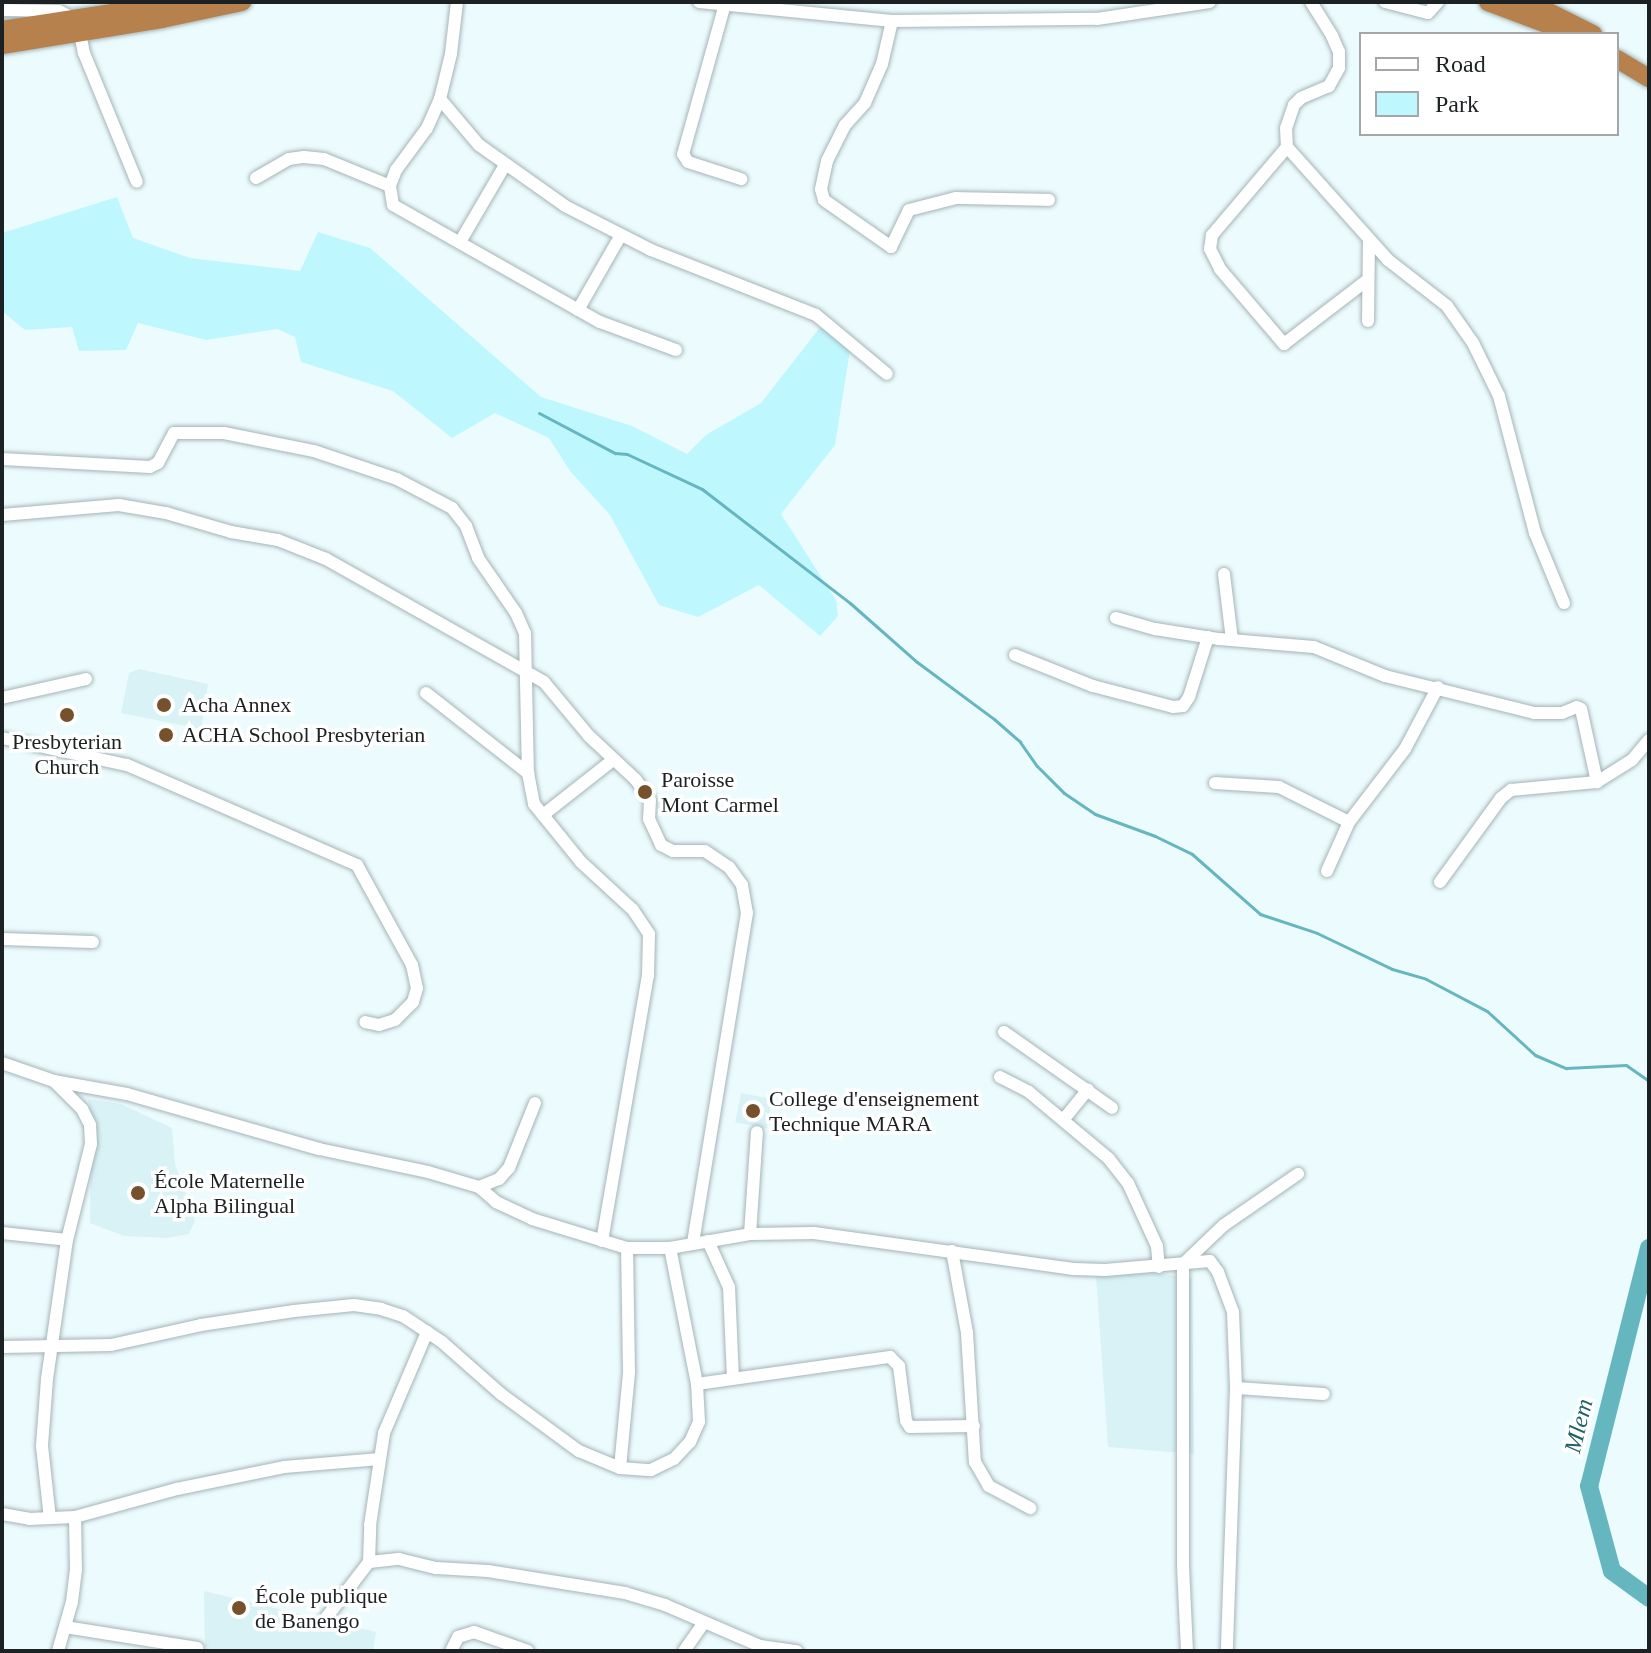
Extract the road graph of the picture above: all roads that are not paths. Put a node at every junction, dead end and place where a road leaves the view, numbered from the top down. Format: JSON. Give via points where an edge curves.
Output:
{"nodes":[{"id":1,"x":242,"y":2,"type":"edge"},
{"id":2,"x":457,"y":2,"type":"edge"},
{"id":3,"x":699,"y":2,"type":"edge"},
{"id":4,"x":1210,"y":2,"type":"edge"},
{"id":5,"x":1311,"y":2,"type":"edge"},
{"id":6,"x":1385,"y":2,"type":"edge"},
{"id":7,"x":1438,"y":2,"type":"edge"},
{"id":8,"x":1488,"y":2,"type":"edge"},
{"id":9,"x":1529,"y":2,"type":"edge"},
{"id":10,"x":725,"y":4,"type":"junction"},
{"id":11,"x":1170,"y":4,"type":"edge"},
{"id":12,"x":192,"y":5,"type":"edge"},
{"id":13,"x":2,"y":10,"type":"edge"},
{"id":14,"x":892,"y":21,"type":"junction"},
{"id":15,"x":78,"y":27,"type":"junction"},
{"id":16,"x":2,"y":30,"type":"edge"},
{"id":17,"x":1568,"y":32,"type":"edge"},
{"id":18,"x":1589,"y":32,"type":"edge"},
{"id":19,"x":2,"y":45,"type":"edge"},
{"id":20,"x":1619,"y":49,"type":"edge"},
{"id":21,"x":1619,"y":60,"type":"edge"},
{"id":22,"x":1649,"y":66,"type":"edge"},
{"id":23,"x":1649,"y":78,"type":"edge"},
{"id":24,"x":440,"y":99,"type":"junction"},
{"id":25,"x":1287,"y":147,"type":"junction"},
{"id":26,"x":505,"y":165,"type":"junction"},
{"id":27,"x":256,"y":178,"type":"dead end"},
{"id":28,"x":741,"y":179,"type":"dead end"},
{"id":29,"x":137,"y":182,"type":"dead end"},
{"id":30,"x":390,"y":186,"type":"junction"},
{"id":31,"x":1049,"y":200,"type":"dead end"},
{"id":32,"x":621,"y":235,"type":"junction"},
{"id":33,"x":1369,"y":240,"type":"junction"},
{"id":34,"x":460,"y":242,"type":"junction"},
{"id":35,"x":1366,"y":281,"type":"junction"},
{"id":36,"x":578,"y":310,"type":"junction"},
{"id":37,"x":1368,"y":321,"type":"dead end"},
{"id":38,"x":676,"y":350,"type":"dead end"},
{"id":39,"x":887,"y":374,"type":"dead end"},
{"id":40,"x":2,"y":459,"type":"edge"},
{"id":41,"x":2,"y":515,"type":"edge"},
{"id":42,"x":1224,"y":574,"type":"dead end"},
{"id":43,"x":1564,"y":603,"type":"dead end"},
{"id":44,"x":1116,"y":618,"type":"dead end"},
{"id":45,"x":1208,"y":637,"type":"junction"},
{"id":46,"x":1232,"y":640,"type":"junction"},
{"id":47,"x":1015,"y":655,"type":"dead end"},
{"id":48,"x":527,"y":673,"type":"junction"},
{"id":49,"x":86,"y":679,"type":"dead end"},
{"id":50,"x":1438,"y":687,"type":"junction"},
{"id":51,"x":426,"y":693,"type":"dead end"},
{"id":52,"x":2,"y":698,"type":"edge"},
{"id":53,"x":2,"y":738,"type":"edge"},
{"id":54,"x":1649,"y":740,"type":"edge"},
{"id":55,"x":613,"y":760,"type":"junction"},
{"id":56,"x":528,"y":773,"type":"junction"},
{"id":57,"x":1597,"y":782,"type":"junction"},
{"id":58,"x":1215,"y":783,"type":"dead end"},
{"id":59,"x":543,"y":815,"type":"junction"},
{"id":60,"x":1349,"y":822,"type":"junction"},
{"id":61,"x":1327,"y":871,"type":"dead end"},
{"id":62,"x":1440,"y":882,"type":"dead end"},
{"id":63,"x":2,"y":939,"type":"edge"},
{"id":64,"x":93,"y":942,"type":"dead end"},
{"id":65,"x":365,"y":1022,"type":"dead end"},
{"id":66,"x":1004,"y":1032,"type":"dead end"},
{"id":67,"x":2,"y":1063,"type":"edge"},
{"id":68,"x":1000,"y":1077,"type":"dead end"},
{"id":69,"x":54,"y":1081,"type":"junction"},
{"id":70,"x":1088,"y":1089,"type":"junction"},
{"id":71,"x":535,"y":1103,"type":"dead end"},
{"id":72,"x":1112,"y":1108,"type":"dead end"},
{"id":73,"x":1064,"y":1119,"type":"junction"},
{"id":74,"x":757,"y":1132,"type":"dead end"},
{"id":75,"x":1298,"y":1174,"type":"dead end"},
{"id":76,"x":479,"y":1187,"type":"junction"},
{"id":77,"x":2,"y":1233,"type":"edge"},
{"id":78,"x":750,"y":1234,"type":"junction"},
{"id":79,"x":67,"y":1240,"type":"junction"},
{"id":80,"x":602,"y":1241,"type":"junction"},
{"id":81,"x":708,"y":1241,"type":"junction"},
{"id":82,"x":693,"y":1244,"type":"junction"},
{"id":83,"x":627,"y":1248,"type":"junction"},
{"id":84,"x":670,"y":1248,"type":"junction"},
{"id":85,"x":952,"y":1251,"type":"junction"},
{"id":86,"x":1183,"y":1264,"type":"junction"},
{"id":87,"x":1159,"y":1267,"type":"junction"},
{"id":88,"x":427,"y":1332,"type":"junction"},
{"id":89,"x":2,"y":1347,"type":"edge"},
{"id":90,"x":51,"y":1347,"type":"junction"},
{"id":91,"x":733,"y":1377,"type":"junction"},
{"id":92,"x":697,"y":1384,"type":"junction"},
{"id":93,"x":1236,"y":1388,"type":"junction"},
{"id":94,"x":1324,"y":1394,"type":"dead end"},
{"id":95,"x":974,"y":1426,"type":"junction"},
{"id":96,"x":380,"y":1459,"type":"junction"},
{"id":97,"x":620,"y":1468,"type":"junction"},
{"id":98,"x":1030,"y":1508,"type":"dead end"},
{"id":99,"x":2,"y":1514,"type":"edge"},
{"id":100,"x":75,"y":1517,"type":"junction"},
{"id":101,"x":50,"y":1518,"type":"junction"},
{"id":102,"x":369,"y":1562,"type":"junction"},
{"id":103,"x":326,"y":1618,"type":"dead end"},
{"id":104,"x":703,"y":1624,"type":"junction"},
{"id":105,"x":65,"y":1627,"type":"junction"},
{"id":106,"x":197,"y":1648,"type":"dead end"},
{"id":107,"x":58,"y":1651,"type":"edge"},
{"id":108,"x":451,"y":1651,"type":"edge"},
{"id":109,"x":528,"y":1651,"type":"edge"},
{"id":110,"x":684,"y":1651,"type":"edge"},
{"id":111,"x":797,"y":1651,"type":"edge"},
{"id":112,"x":1187,"y":1651,"type":"edge"},
{"id":113,"x":1227,"y":1651,"type":"edge"}],
"edges":[{"from":1,"to":12,"type":"highway"},
{"from":2,"to":24,"type":"street"},
{"from":3,"to":10,"type":"street"},
{"from":4,"to":11,"type":"street"},
{"from":5,"to":25,"type":"street","via":[[1336,44],[1339,68],[1329,86],[1294,105],[1286,128]]},
{"from":6,"to":7,"type":"street","via":[[1428,13]]},
{"from":8,"to":17,"type":"highway"},
{"from":9,"to":18,"type":"highway"},
{"from":10,"to":14,"type":"street"},
{"from":10,"to":28,"type":"street","via":[[683,154],[688,162]]},
{"from":11,"to":14,"type":"street","via":[[1097,19]]},
{"from":12,"to":15,"type":"highway"},
{"from":13,"to":15,"type":"street","via":[[59,11]]},
{"from":14,"to":31,"type":"street","via":[[865,103],[845,125],[827,161],[824,200],[891,247],[909,210],[956,198]]},
{"from":15,"to":16,"type":"highway"},
{"from":15,"to":19,"type":"highway"},
{"from":15,"to":29,"type":"street"},
{"from":20,"to":22,"type":"highway"},
{"from":21,"to":23,"type":"highway"},
{"from":24,"to":26,"type":"street","via":[[465,131]]},
{"from":24,"to":30,"type":"street"},
{"from":25,"to":33,"type":"street"},
{"from":25,"to":35,"type":"street","via":[[1212,235],[1210,249],[1220,269],[1284,344]]},
{"from":26,"to":32,"type":"street","via":[[565,206]]},
{"from":26,"to":34,"type":"street"},
{"from":27,"to":30,"type":"street","via":[[289,159],[304,157],[324,159]]},
{"from":30,"to":34,"type":"street","via":[[393,205]]},
{"from":32,"to":36,"type":"street"},
{"from":32,"to":39,"type":"street","via":[[816,315]]},
{"from":33,"to":35,"type":"street"},
{"from":33,"to":43,"type":"street","via":[[1447,306],[1473,343],[1499,396],[1535,533]]},
{"from":34,"to":36,"type":"street"},
{"from":35,"to":37,"type":"street"},
{"from":36,"to":38,"type":"street"},
{"from":40,"to":48,"type":"street","via":[[150,467],[158,463],[174,433],[224,433],[303,449],[397,479],[452,508],[466,526],[478,558],[525,633]]},
{"from":41,"to":48,"type":"street","via":[[119,505],[278,540],[341,566]]},
{"from":42,"to":46,"type":"street"},
{"from":44,"to":45,"type":"street"},
{"from":45,"to":46,"type":"street"},
{"from":45,"to":47,"type":"street","via":[[1189,697],[1183,706],[1173,707],[1093,686]]},
{"from":46,"to":50,"type":"street","via":[[1314,647],[1385,676]]},
{"from":48,"to":55,"type":"street","via":[[551,689]]},
{"from":48,"to":56,"type":"street"},
{"from":49,"to":52,"type":"street"},
{"from":50,"to":57,"type":"street","via":[[1534,713],[1581,709]]},
{"from":50,"to":60,"type":"street","via":[[1405,749]]},
{"from":51,"to":56,"type":"street"},
{"from":53,"to":65,"type":"street","via":[[127,765],[357,865],[412,965],[417,988],[413,1002],[395,1020]]},
{"from":54,"to":57,"type":"street","via":[[1632,760]]},
{"from":55,"to":59,"type":"street"},
{"from":55,"to":82,"type":"street","via":[[650,800],[649,819],[666,849],[705,851],[729,867],[742,885],[747,913]]},
{"from":56,"to":59,"type":"street","via":[[534,804]]},
{"from":57,"to":62,"type":"street","via":[[1511,790]]},
{"from":58,"to":60,"type":"street","via":[[1279,787]]},
{"from":59,"to":80,"type":"street","via":[[581,862],[644,923],[651,945]]},
{"from":60,"to":61,"type":"street"},
{"from":63,"to":64,"type":"street"},
{"from":66,"to":70,"type":"street"},
{"from":67,"to":69,"type":"street"},
{"from":68,"to":73,"type":"street"},
{"from":69,"to":76,"type":"street","via":[[127,1094],[319,1149]]},
{"from":69,"to":79,"type":"street","via":[[90,1125],[85,1182]]},
{"from":70,"to":72,"type":"street"},
{"from":70,"to":73,"type":"street"},
{"from":71,"to":76,"type":"street","via":[[509,1168]]},
{"from":73,"to":87,"type":"street","via":[[1128,1183],[1157,1246]]},
{"from":74,"to":78,"type":"street"},
{"from":75,"to":86,"type":"street","via":[[1224,1225]]},
{"from":76,"to":80,"type":"street","via":[[512,1210]]},
{"from":77,"to":79,"type":"street"},
{"from":78,"to":81,"type":"street"},
{"from":78,"to":85,"type":"street","via":[[814,1233]]},
{"from":79,"to":90,"type":"street"},
{"from":80,"to":83,"type":"street"},
{"from":81,"to":82,"type":"street"},
{"from":81,"to":91,"type":"street","via":[[729,1287]]},
{"from":82,"to":84,"type":"street"},
{"from":83,"to":84,"type":"street"},
{"from":83,"to":97,"type":"street","via":[[630,1321]]},
{"from":84,"to":92,"type":"street"},
{"from":85,"to":87,"type":"street","via":[[1074,1269]]},
{"from":85,"to":95,"type":"street","via":[[967,1333]]},
{"from":86,"to":87,"type":"street"},
{"from":86,"to":93,"type":"street","via":[[1210,1261],[1218,1272],[1233,1312]]},
{"from":86,"to":112,"type":"street"},
{"from":88,"to":90,"type":"street","via":[[403,1316],[354,1305],[201,1325],[111,1345]]},
{"from":88,"to":96,"type":"street","via":[[396,1401]]},
{"from":88,"to":97,"type":"street","via":[[542,1425],[579,1451]]},
{"from":89,"to":90,"type":"street"},
{"from":90,"to":101,"type":"street","via":[[42,1446]]},
{"from":91,"to":92,"type":"street"},
{"from":91,"to":95,"type":"street","via":[[890,1357],[899,1366],[910,1427]]},
{"from":92,"to":97,"type":"street","via":[[699,1422],[690,1442],[674,1459],[651,1470]]},
{"from":93,"to":94,"type":"street"},
{"from":93,"to":113,"type":"street"},
{"from":95,"to":98,"type":"street","via":[[980,1476]]},
{"from":96,"to":100,"type":"street","via":[[284,1467]]},
{"from":96,"to":102,"type":"street"},
{"from":99,"to":101,"type":"street"},
{"from":100,"to":101,"type":"street"},
{"from":100,"to":105,"type":"street","via":[[76,1570]]},
{"from":102,"to":103,"type":"street"},
{"from":102,"to":104,"type":"street","via":[[411,1560],[436,1568],[625,1593]]},
{"from":104,"to":110,"type":"street"},
{"from":104,"to":111,"type":"street","via":[[760,1646]]},
{"from":105,"to":106,"type":"street"},
{"from":105,"to":107,"type":"street"},
{"from":108,"to":109,"type":"street","via":[[458,1637],[474,1632]]}]}
